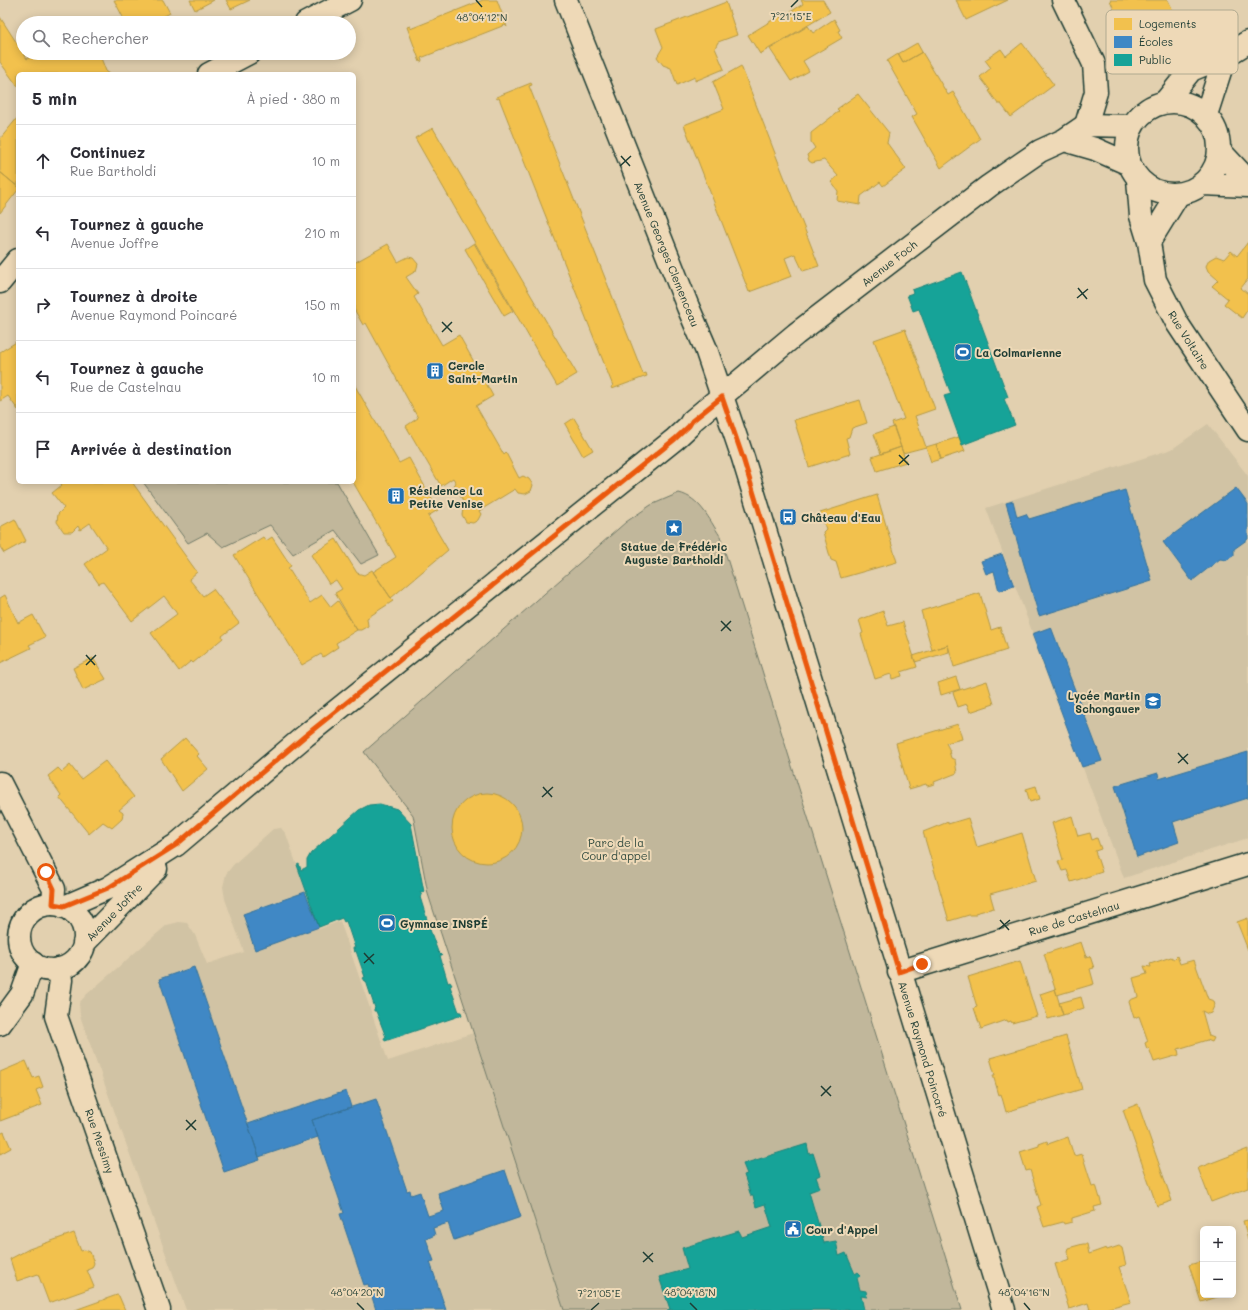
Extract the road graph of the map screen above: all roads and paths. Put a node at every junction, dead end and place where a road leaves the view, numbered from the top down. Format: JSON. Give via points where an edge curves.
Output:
{"nodes":[{"id":1,"x":350,"y":0,"type":"edge"},
{"id":2,"x":566,"y":0,"type":"edge"},
{"id":3,"x":1063,"y":0,"type":"edge"},
{"id":4,"x":319,"y":16,"type":"edge"},
{"id":5,"x":1248,"y":42,"type":"edge"},
{"id":6,"x":1238,"y":48,"type":"edge"},
{"id":7,"x":236,"y":60,"type":"edge"},
{"id":8,"x":213,"y":72,"type":"edge"},
{"id":9,"x":1188,"y":74,"type":"edge"},
{"id":10,"x":1219,"y":74,"type":"edge"},
{"id":11,"x":1165,"y":102,"type":"junction"},
{"id":12,"x":1206,"y":115,"type":"junction"},
{"id":13,"x":1086,"y":125,"type":"junction"},
{"id":14,"x":1132,"y":126,"type":"junction"},
{"id":15,"x":1064,"y":140,"type":"junction"},
{"id":16,"x":1220,"y":151,"type":"junction"},
{"id":17,"x":1134,"y":172,"type":"junction"},
{"id":18,"x":1248,"y":181,"type":"edge"},
{"id":19,"x":1203,"y":184,"type":"junction"},
{"id":20,"x":1248,"y":186,"type":"edge"},
{"id":21,"x":1178,"y":195,"type":"junction"},
{"id":22,"x":1149,"y":242,"type":"junction"},
{"id":23,"x":16,"y":262,"type":"edge"},
{"id":24,"x":0,"y":282,"type":"edge"},
{"id":25,"x":722,"y":397,"type":"junction"},
{"id":26,"x":1248,"y":430,"type":"edge"},
{"id":27,"x":0,"y":783,"type":"edge"},
{"id":28,"x":176,"y":845,"type":"junction"},
{"id":29,"x":1248,"y":864,"type":"edge"},
{"id":30,"x":58,"y":905,"type":"junction"},
{"id":31,"x":10,"y":937,"type":"edge"},
{"id":32,"x":84,"y":944,"type":"junction"},
{"id":33,"x":33,"y":963,"type":"junction"},
{"id":34,"x":58,"y":969,"type":"junction"},
{"id":35,"x":899,"y":972,"type":"junction"},
{"id":36,"x":0,"y":1024,"type":"edge"},
{"id":37,"x":159,"y":1310,"type":"edge"},
{"id":38,"x":1004,"y":1310,"type":"edge"}],
"edges":[{"from":1,"to":4,"type":"street"},
{"from":2,"to":25,"type":"street","name":"Avenue Georges Clemenceau","via":[[706,349]]},
{"from":3,"to":13,"type":"street","via":[[1094,64],[1096,92]]},
{"from":5,"to":6,"type":"street"},
{"from":7,"to":8,"type":"street"},
{"from":9,"to":11,"type":"street"},
{"from":10,"to":12,"type":"street"},
{"from":11,"to":12,"type":"street","via":[[1187,104]]},
{"from":11,"to":14,"type":"street","via":[[1146,110]]},
{"from":12,"to":16,"type":"street","via":[[1216,131]]},
{"from":13,"to":14,"type":"street"},
{"from":13,"to":15,"type":"street","name":"Avenue Foch"},
{"from":14,"to":17,"type":"street","via":[[1126,145]]},
{"from":15,"to":17,"type":"street","via":[[1095,149]]},
{"from":15,"to":25,"type":"street","name":"Avenue Foch","via":[[1040,151],[989,186],[796,334]]},
{"from":16,"to":18,"type":"street"},
{"from":16,"to":19,"type":"street","via":[[1215,170]]},
{"from":17,"to":21,"type":"street","via":[[1156,192]]},
{"from":17,"to":22,"type":"street","name":"Rue Voltaire","via":[[1141,216]]},
{"from":19,"to":20,"type":"street"},
{"from":19,"to":21,"type":"street"},
{"from":21,"to":22,"type":"street"},
{"from":22,"to":26,"type":"street","name":"Rue Voltaire","via":[[1155,280],[1177,323]]},
{"from":23,"to":24,"type":"street"},
{"from":25,"to":28,"type":"street","name":"Avenue Joffre","via":[[692,421],[675,439],[305,736]]},
{"from":25,"to":35,"type":"street","name":"Avenue Raymond Poincaré","via":[[743,458]]},
{"from":27,"to":30,"type":"street","via":[[54,889]]},
{"from":28,"to":30,"type":"street","name":"Avenue Joffre","via":[[108,888]]},
{"from":28,"to":32,"type":"street","name":"Avenue Joffre"},
{"from":29,"to":35,"type":"street","name":"Rue de Castelnau"},
{"from":30,"to":31,"type":"street","via":[[36,908]]},
{"from":30,"to":32,"type":"street","via":[[78,916],[83,926]]},
{"from":31,"to":33,"type":"street"},
{"from":32,"to":34,"type":"street","via":[[77,958],[69,965]]},
{"from":33,"to":34,"type":"street","via":[[46,969]]},
{"from":33,"to":36,"type":"street","via":[[22,994]]},
{"from":34,"to":37,"type":"street","name":"Rue Messimy","via":[[60,980],[56,1016]]},
{"from":35,"to":38,"type":"street","name":"Avenue Raymond Poincaré"}]}
